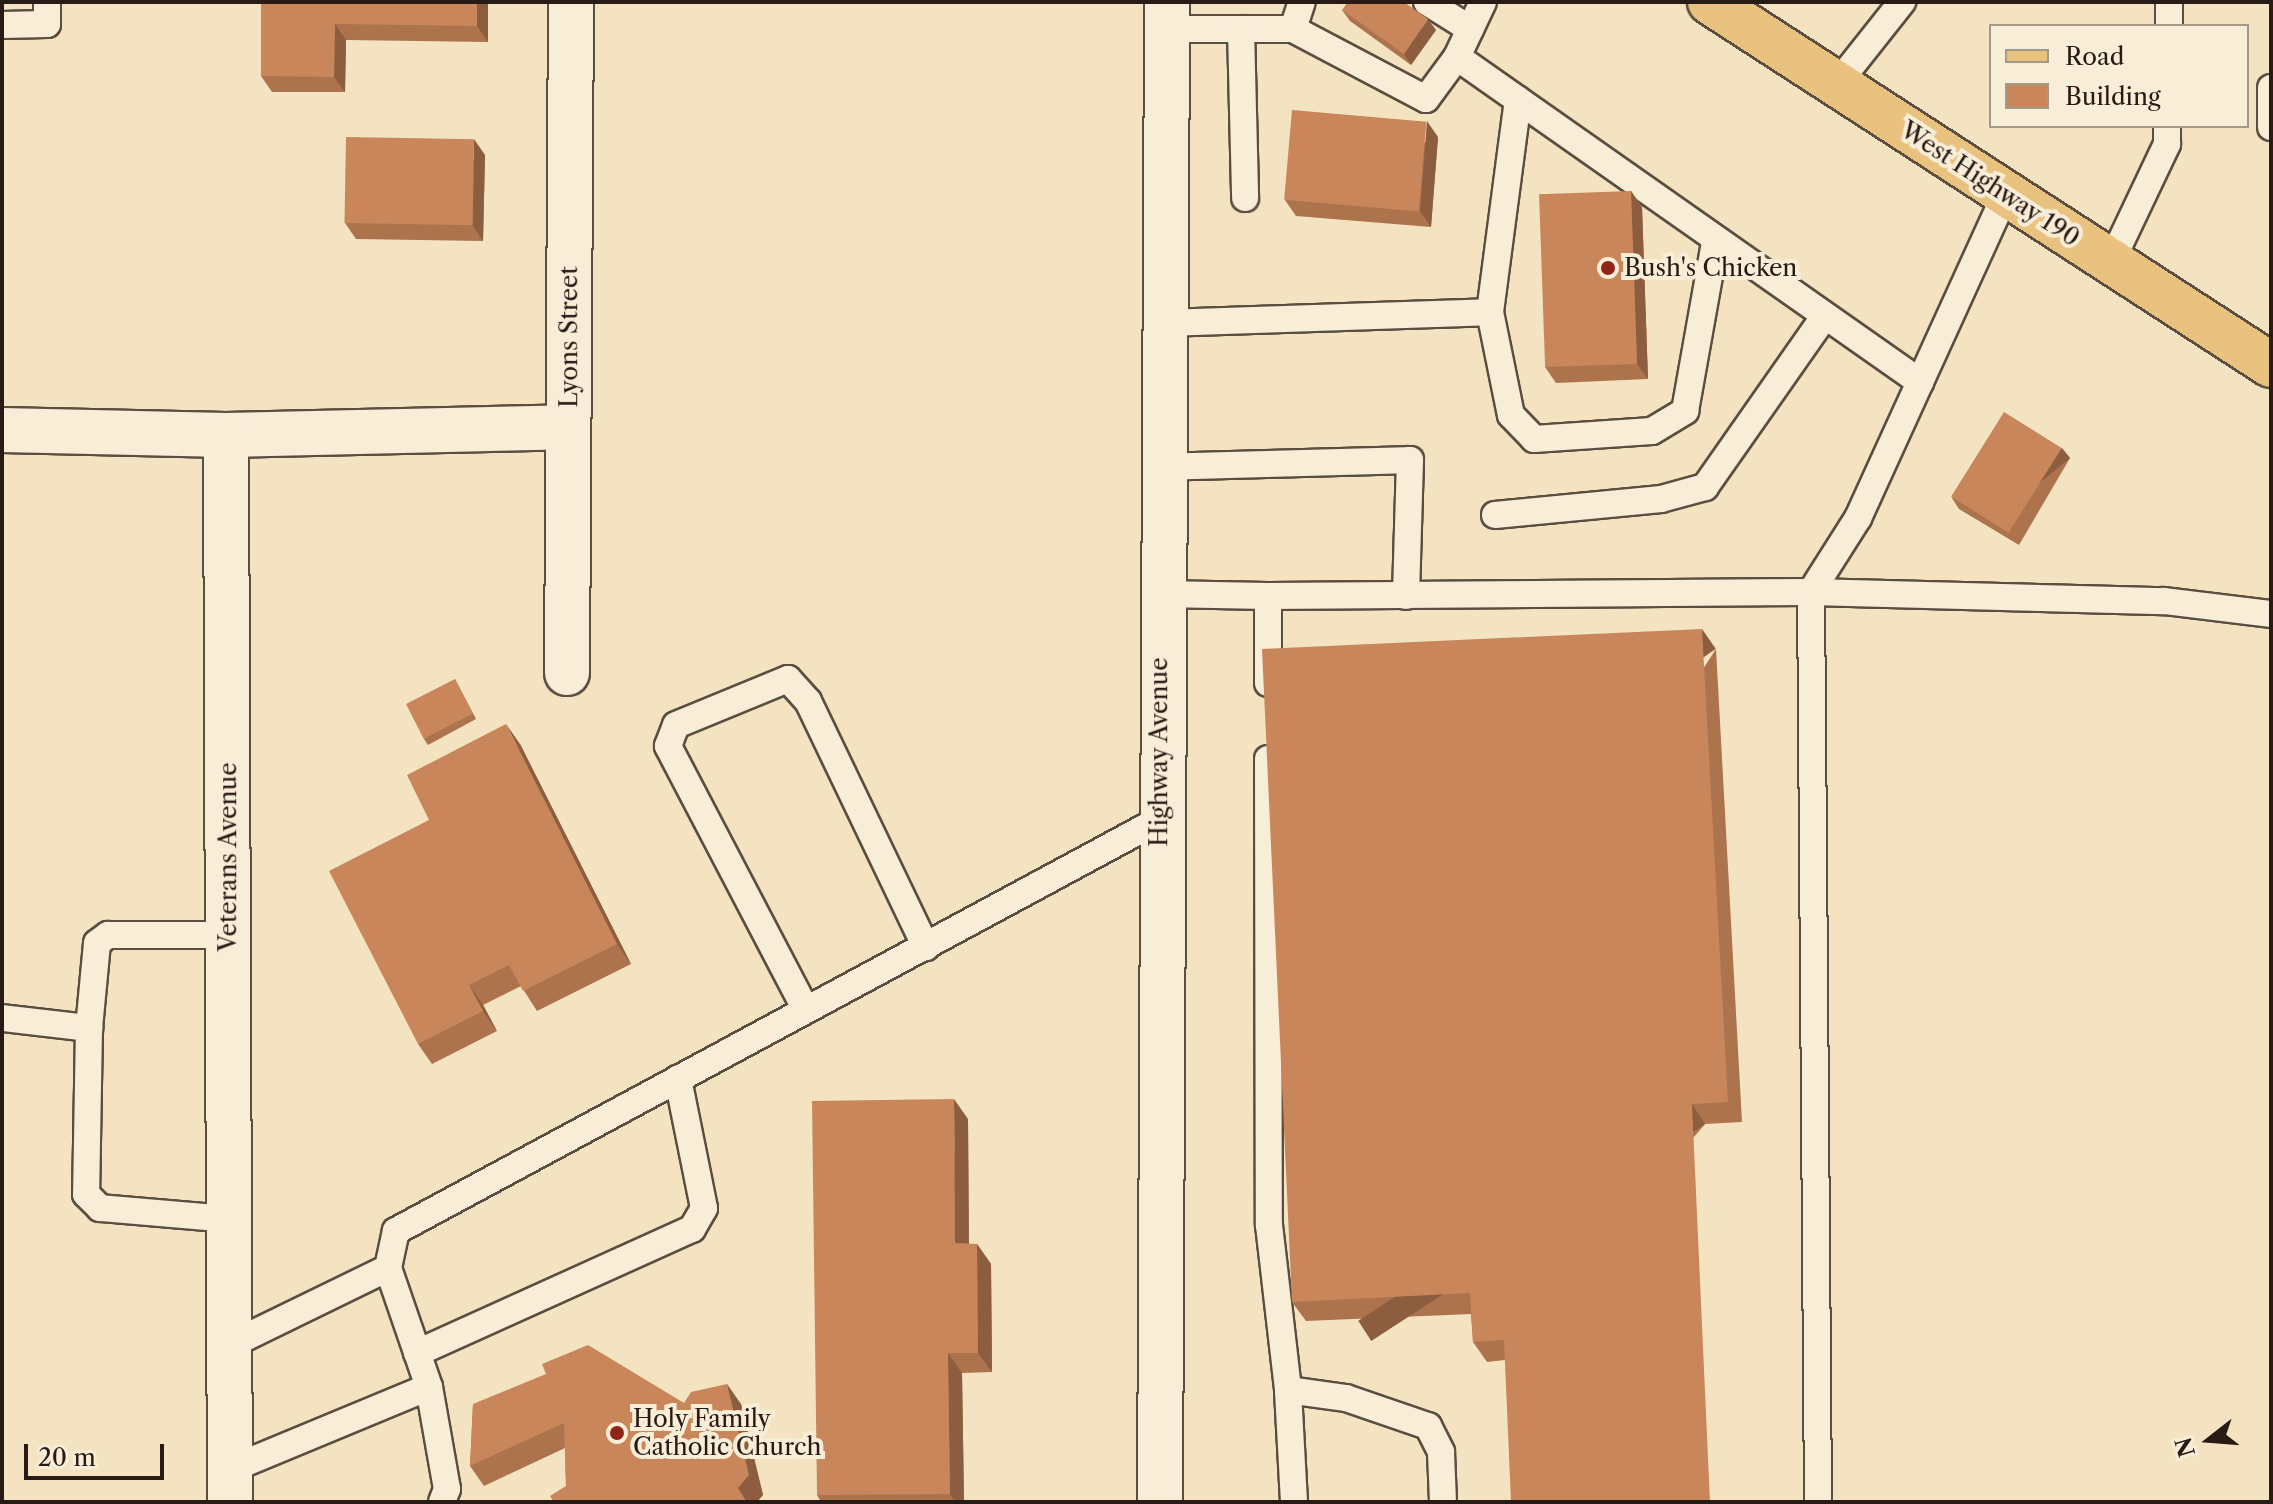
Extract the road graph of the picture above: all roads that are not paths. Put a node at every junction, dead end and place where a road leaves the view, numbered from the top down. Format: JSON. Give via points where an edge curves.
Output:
{"nodes":[{"id":1,"x":47,"y":2,"type":"edge"},
{"id":2,"x":571,"y":2,"type":"edge"},
{"id":3,"x":1302,"y":2,"type":"edge"},
{"id":4,"x":1427,"y":2,"type":"edge"},
{"id":5,"x":1483,"y":2,"type":"edge"},
{"id":6,"x":1710,"y":2,"type":"edge"},
{"id":7,"x":1902,"y":2,"type":"edge"},
{"id":8,"x":2169,"y":2,"type":"edge"},
{"id":9,"x":1167,"y":15,"type":"edge"},
{"id":10,"x":2169,"y":24,"type":"edge"},
{"id":11,"x":2,"y":25,"type":"edge"},
{"id":12,"x":1241,"y":29,"type":"junction"},
{"id":13,"x":1293,"y":29,"type":"junction"},
{"id":14,"x":1470,"y":29,"type":"junction"},
{"id":15,"x":1457,"y":57,"type":"junction"},
{"id":16,"x":1837,"y":84,"type":"junction"},
{"id":17,"x":2271,"y":88,"type":"edge"},
{"id":18,"x":1518,"y":100,"type":"junction"},
{"id":19,"x":2271,"y":127,"type":"edge"},
{"id":20,"x":2167,"y":128,"type":"edge"},
{"id":21,"x":2006,"y":193,"type":"junction"},
{"id":22,"x":1245,"y":198,"type":"dead end"},
{"id":23,"x":1715,"y":243,"type":"junction"},
{"id":24,"x":2111,"y":262,"type":"junction"},
{"id":25,"x":1490,"y":312,"type":"junction"},
{"id":26,"x":1824,"y":317,"type":"junction"},
{"id":27,"x":1162,"y":323,"type":"junction"},
{"id":28,"x":2271,"y":365,"type":"edge"},
{"id":29,"x":1920,"y":382,"type":"junction"},
{"id":30,"x":568,"y":427,"type":"junction"},
{"id":31,"x":2,"y":430,"type":"edge"},
{"id":32,"x":226,"y":435,"type":"junction"},
{"id":33,"x":1160,"y":467,"type":"junction"},
{"id":34,"x":1495,"y":515,"type":"dead end"},
{"id":35,"x":1811,"y":592,"type":"junction"},
{"id":36,"x":1160,"y":594,"type":"junction"},
{"id":37,"x":1268,"y":596,"type":"junction"},
{"id":38,"x":1406,"y":596,"type":"junction"},
{"id":39,"x":2271,"y":614,"type":"edge"},
{"id":40,"x":567,"y":673,"type":"dead end"},
{"id":41,"x":1268,"y":706,"type":"edge"},
{"id":42,"x":1268,"y":737,"type":"edge"},
{"id":43,"x":1159,"y":820,"type":"junction"},
{"id":44,"x":228,"y":935,"type":"junction"},
{"id":45,"x":926,"y":947,"type":"junction"},
{"id":46,"x":806,"y":1010,"type":"junction"},
{"id":47,"x":2,"y":1018,"type":"edge"},
{"id":48,"x":89,"y":1028,"type":"junction"},
{"id":49,"x":678,"y":1079,"type":"junction"},
{"id":50,"x":229,"y":1219,"type":"junction"},
{"id":51,"x":388,"y":1268,"type":"junction"},
{"id":52,"x":230,"y":1345,"type":"junction"},
{"id":53,"x":417,"y":1353,"type":"junction"},
{"id":54,"x":429,"y":1387,"type":"junction"},
{"id":55,"x":1288,"y":1390,"type":"junction"},
{"id":56,"x":230,"y":1485,"type":"edge"},
{"id":57,"x":442,"y":1502,"type":"edge"},
{"id":58,"x":1160,"y":1502,"type":"edge"},
{"id":59,"x":1294,"y":1502,"type":"edge"},
{"id":60,"x":1443,"y":1502,"type":"edge"},
{"id":61,"x":1818,"y":1502,"type":"edge"}],
"edges":[{"from":1,"to":11,"type":"lane","via":[[47,24]]},
{"from":2,"to":30,"type":"street","name":"Lyons Street"},
{"from":3,"to":13,"type":"lane"},
{"from":4,"to":14,"type":"lane"},
{"from":5,"to":14,"type":"lane"},
{"from":6,"to":16,"type":"main road","name":"West Highway 190"},
{"from":7,"to":16,"type":"lane"},
{"from":8,"to":10,"type":"lane"},
{"from":9,"to":12,"type":"lane"},
{"from":9,"to":27,"type":"street","name":"Highway Avenue"},
{"from":12,"to":13,"type":"lane"},
{"from":12,"to":22,"type":"lane"},
{"from":13,"to":15,"type":"lane","via":[[1426,99]]},
{"from":14,"to":15,"type":"lane"},
{"from":15,"to":18,"type":"lane"},
{"from":16,"to":21,"type":"main road","name":"West Highway 190"},
{"from":17,"to":19,"type":"lane"},
{"from":18,"to":23,"type":"lane"},
{"from":18,"to":25,"type":"lane"},
{"from":20,"to":24,"type":"lane","via":[[2167,144]]},
{"from":21,"to":24,"type":"main road","name":"West Highway 190"},
{"from":21,"to":29,"type":"lane"},
{"from":23,"to":25,"type":"lane","via":[[1685,411],[1652,431],[1534,439],[1511,415]]},
{"from":23,"to":26,"type":"lane"},
{"from":24,"to":28,"type":"main road","name":"West Highway 190"},
{"from":25,"to":27,"type":"lane"},
{"from":26,"to":29,"type":"lane"},
{"from":26,"to":34,"type":"lane","via":[[1705,487],[1661,499]]},
{"from":27,"to":33,"type":"street","name":"Highway Avenue"},
{"from":29,"to":35,"type":"lane","via":[[1858,518]]},
{"from":30,"to":32,"type":"street"},
{"from":30,"to":40,"type":"street","name":"Lyons Street"},
{"from":31,"to":32,"type":"street"},
{"from":32,"to":44,"type":"street","name":"Veterans Avenue"},
{"from":33,"to":36,"type":"street","name":"Highway Avenue"},
{"from":33,"to":38,"type":"lane","via":[[1410,460]]},
{"from":35,"to":38,"type":"lane"},
{"from":35,"to":39,"type":"lane","via":[[2164,601]]},
{"from":35,"to":61,"type":"lane"},
{"from":36,"to":37,"type":"lane"},
{"from":36,"to":43,"type":"street","name":"Highway Avenue"},
{"from":37,"to":38,"type":"lane"},
{"from":37,"to":41,"type":"lane"},
{"from":42,"to":55,"type":"lane","via":[[1269,1225]]},
{"from":43,"to":45,"type":"lane"},
{"from":43,"to":58,"type":"street","name":"Highway Avenue"},
{"from":44,"to":48,"type":"lane","via":[[108,935],[97,943]]},
{"from":44,"to":50,"type":"street","name":"Veterans Avenue"},
{"from":45,"to":46,"type":"lane"},
{"from":45,"to":46,"type":"lane","via":[[808,701],[788,679],[676,725],[668,746]]},
{"from":46,"to":49,"type":"lane"},
{"from":47,"to":48,"type":"lane"},
{"from":48,"to":50,"type":"lane","via":[[86,1194],[100,1208]]},
{"from":49,"to":51,"type":"lane","via":[[396,1231]]},
{"from":49,"to":53,"type":"lane","via":[[704,1208],[692,1229]]},
{"from":50,"to":52,"type":"street","name":"Veterans Avenue"},
{"from":51,"to":52,"type":"lane"},
{"from":51,"to":53,"type":"lane"},
{"from":52,"to":56,"type":"street","name":"Veterans Avenue"},
{"from":53,"to":54,"type":"lane"},
{"from":54,"to":56,"type":"lane"},
{"from":54,"to":57,"type":"lane","via":[[447,1489]]},
{"from":55,"to":59,"type":"lane"},
{"from":55,"to":60,"type":"lane","via":[[1346,1398],[1428,1426],[1441,1452]]}]}
